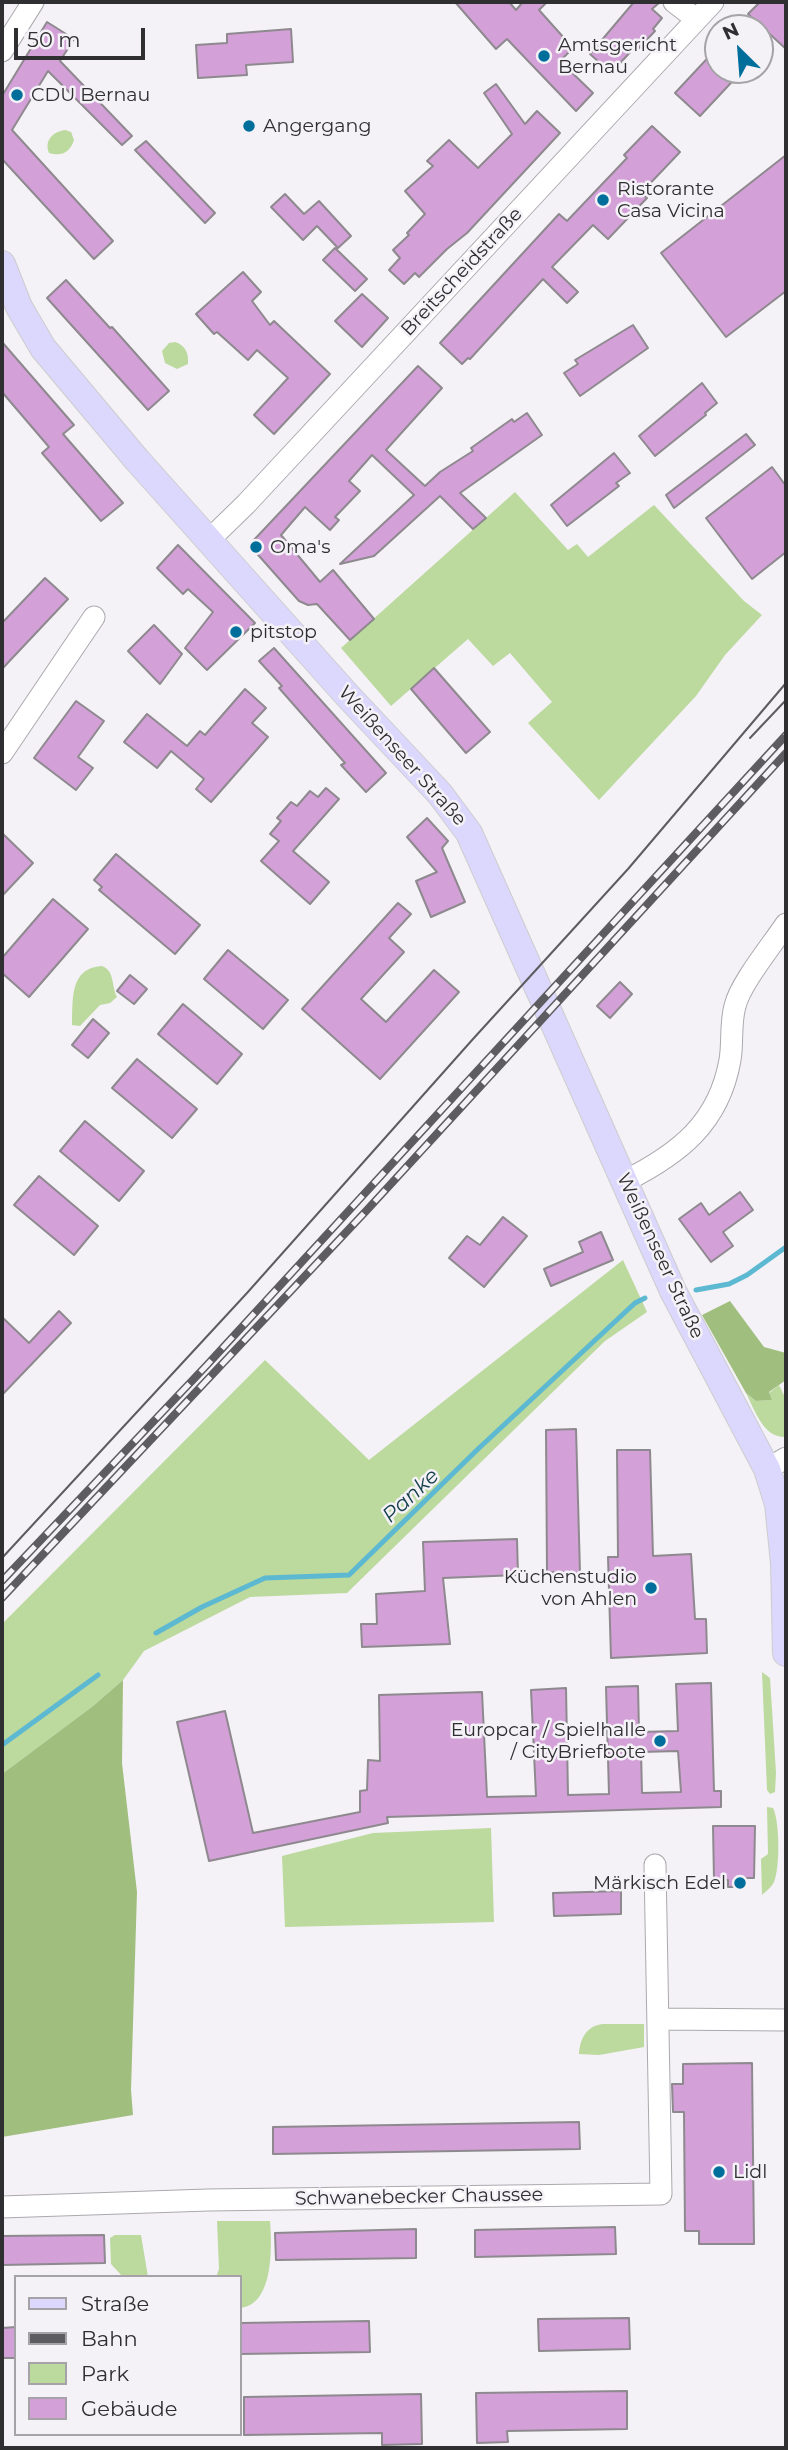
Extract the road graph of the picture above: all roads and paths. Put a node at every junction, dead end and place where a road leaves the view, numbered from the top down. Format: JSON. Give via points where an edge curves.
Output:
{"nodes":[{"id":1,"x":33,"y":2,"type":"edge"},
{"id":2,"x":674,"y":2,"type":"edge"},
{"id":3,"x":713,"y":2,"type":"edge"},
{"id":4,"x":696,"y":19,"type":"junction"},
{"id":5,"x":2,"y":51,"type":"edge"},
{"id":6,"x":2,"y":264,"type":"edge"},
{"id":7,"x":209,"y":540,"type":"junction"},
{"id":8,"x":94,"y":617,"type":"dead end"},
{"id":9,"x":2,"y":752,"type":"edge"},
{"id":10,"x":786,"y":924,"type":"edge"},
{"id":11,"x":625,"y":1181,"type":"junction"},
{"id":12,"x":777,"y":1464,"type":"edge"},
{"id":13,"x":786,"y":1653,"type":"edge"},
{"id":14,"x":655,"y":1865,"type":"dead end"},
{"id":15,"x":658,"y":2019,"type":"junction"},
{"id":16,"x":786,"y":2020,"type":"edge"},
{"id":17,"x":2,"y":2207,"type":"edge"}],
"edges":[{"from":1,"to":5,"type":"street"},
{"from":2,"to":4,"type":"street"},
{"from":3,"to":4,"type":"street","name":"Breitscheidstraße"},
{"from":4,"to":7,"type":"street","name":"Breitscheidstraße"},
{"from":6,"to":7,"type":"main road","name":"Weißenseer Straße","via":[[19,307],[43,348]]},
{"from":7,"to":11,"type":"main road","name":"Weißenseer Straße","via":[[458,815]]},
{"from":8,"to":9,"type":"street"},
{"from":10,"to":11,"type":"street","via":[[735,1004],[725,1085],[711,1114],[670,1156]]},
{"from":11,"to":12,"type":"main road","name":"Weißenseer Straße","via":[[673,1291]]},
{"from":12,"to":13,"type":"main road"},
{"from":14,"to":15,"type":"street","name":"Schwanebecker Chaussee"},
{"from":15,"to":16,"type":"street"},
{"from":15,"to":17,"type":"street","name":"Schwanebecker Chaussee","via":[[661,2194]]}]}
